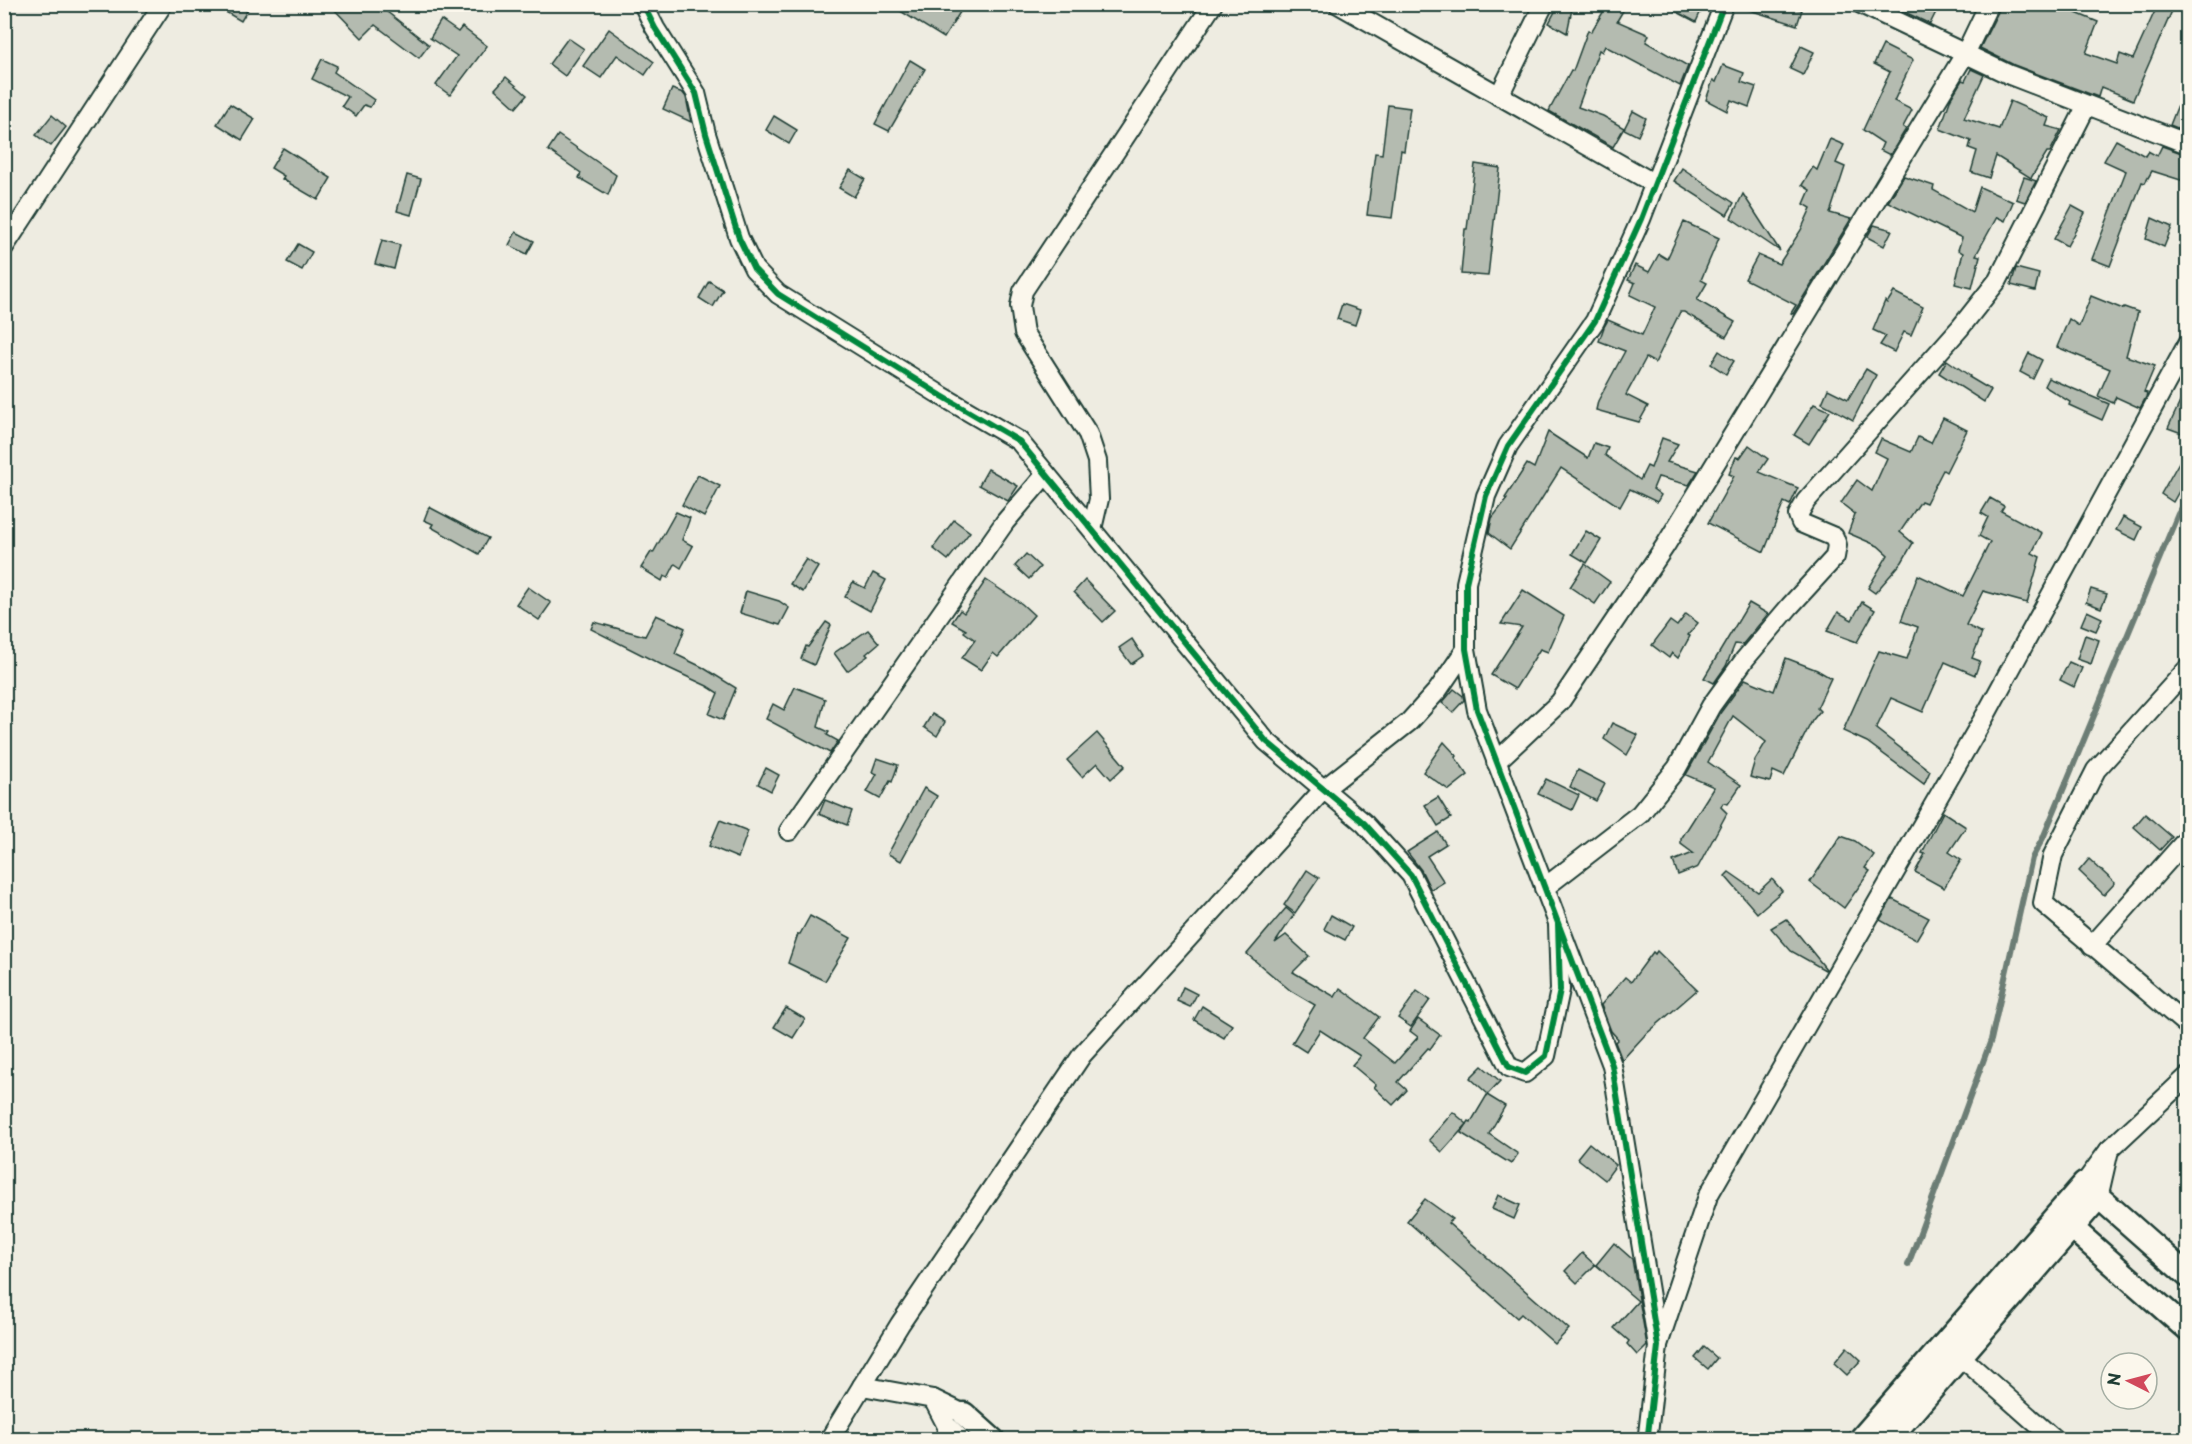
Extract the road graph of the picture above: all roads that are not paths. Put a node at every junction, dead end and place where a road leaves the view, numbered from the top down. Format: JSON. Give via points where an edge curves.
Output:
{"nodes":[{"id":1,"x":163,"y":4,"type":"edge"},
{"id":2,"x":643,"y":4,"type":"edge"},
{"id":3,"x":1213,"y":4,"type":"edge"},
{"id":4,"x":1338,"y":4,"type":"edge"},
{"id":5,"x":1544,"y":4,"type":"edge"},
{"id":6,"x":1724,"y":4,"type":"edge"},
{"id":7,"x":1861,"y":4,"type":"edge"},
{"id":8,"x":1989,"y":4,"type":"edge"},
{"id":9,"x":1965,"y":54,"type":"junction"},
{"id":10,"x":1499,"y":96,"type":"junction"},
{"id":11,"x":2087,"y":105,"type":"junction"},
{"id":12,"x":2187,"y":144,"type":"edge"},
{"id":13,"x":1655,"y":184,"type":"junction"},
{"id":14,"x":4,"y":247,"type":"edge"},
{"id":15,"x":2187,"y":343,"type":"edge"},
{"id":16,"x":1046,"y":474,"type":"junction"},
{"id":17,"x":1092,"y":529,"type":"junction"},
{"id":18,"x":1466,"y":650,"type":"junction"},
{"id":19,"x":2187,"y":668,"type":"edge"},
{"id":20,"x":1496,"y":762,"type":"junction"},
{"id":21,"x":1324,"y":789,"type":"junction"},
{"id":22,"x":789,"y":831,"type":"dead end"},
{"id":23,"x":2187,"y":838,"type":"edge"},
{"id":24,"x":1544,"y":888,"type":"junction"},
{"id":25,"x":1558,"y":924,"type":"junction"},
{"id":26,"x":2092,"y":946,"type":"junction"},
{"id":27,"x":2187,"y":1026,"type":"edge"},
{"id":28,"x":2187,"y":1076,"type":"edge"},
{"id":29,"x":2091,"y":1191,"type":"junction"},
{"id":30,"x":2065,"y":1221,"type":"junction"},
{"id":31,"x":2187,"y":1276,"type":"edge"},
{"id":32,"x":2187,"y":1330,"type":"edge"},
{"id":33,"x":1658,"y":1346,"type":"junction"},
{"id":34,"x":1953,"y":1349,"type":"junction"},
{"id":35,"x":862,"y":1386,"type":"junction"},
{"id":36,"x":933,"y":1399,"type":"junction"},
{"id":37,"x":964,"y":1414,"type":"joint"},
{"id":38,"x":1648,"y":1434,"type":"dead end"},
{"id":39,"x":954,"y":1435,"type":"edge"},
{"id":40,"x":829,"y":1440,"type":"edge"},
{"id":41,"x":993,"y":1440,"type":"edge"},
{"id":42,"x":1860,"y":1440,"type":"edge"},
{"id":43,"x":1888,"y":1440,"type":"edge"},
{"id":44,"x":2055,"y":1440,"type":"edge"}],
"edges":[{"from":1,"to":14,"type":"street"},
{"from":2,"to":16,"type":"street","via":[[696,93],[739,238],[754,269],[778,294],[1018,441]]},
{"from":3,"to":17,"type":"street","via":[[1023,291],[1020,306],[1024,333],[1088,434],[1097,461],[1099,499]]},
{"from":4,"to":10,"type":"street"},
{"from":5,"to":10,"type":"street"},
{"from":6,"to":13,"type":"street"},
{"from":7,"to":9,"type":"street"},
{"from":8,"to":9,"type":"street"},
{"from":9,"to":11,"type":"street"},
{"from":9,"to":20,"type":"street","via":[[1665,546],[1560,702]]},
{"from":10,"to":13,"type":"street"},
{"from":11,"to":12,"type":"street"},
{"from":11,"to":24,"type":"street","via":[[1998,280],[1798,515],[1801,523],[1834,537],[1835,557],[1745,659],[1711,706],[1677,768],[1640,814]]},
{"from":13,"to":18,"type":"street","via":[[1595,321],[1508,446],[1486,496],[1466,583]]},
{"from":15,"to":33,"type":"street","via":[[1985,716],[1708,1196]]},
{"from":16,"to":17,"type":"street"},
{"from":16,"to":22,"type":"street","via":[[1005,522]]},
{"from":17,"to":21,"type":"street","via":[[1266,741]]},
{"from":18,"to":20,"type":"street","via":[[1477,710]]},
{"from":18,"to":21,"type":"street","via":[[1409,722]]},
{"from":19,"to":26,"type":"street","via":[[2096,770],[2053,855],[2043,903]]},
{"from":20,"to":24,"type":"street"},
{"from":21,"to":25,"type":"street","via":[[1364,823],[1411,875],[1509,1067],[1525,1073],[1546,1056],[1560,990]]},
{"from":21,"to":35,"type":"street","via":[[1082,1055]]},
{"from":23,"to":26,"type":"street"},
{"from":24,"to":25,"type":"street"},
{"from":25,"to":33,"type":"street","via":[[1612,1065]]},
{"from":26,"to":27,"type":"street"},
{"from":28,"to":29,"type":"street","via":[[2109,1150]]},
{"from":29,"to":30,"type":"street"},
{"from":29,"to":31,"type":"street"},
{"from":30,"to":32,"type":"street"},
{"from":30,"to":34,"type":"street"},
{"from":33,"to":38,"type":"street"},
{"from":34,"to":42,"type":"street"},
{"from":34,"to":43,"type":"street"},
{"from":34,"to":44,"type":"street"},
{"from":35,"to":36,"type":"street"},
{"from":35,"to":40,"type":"street"},
{"from":36,"to":37,"type":"street"},
{"from":36,"to":39,"type":"street"},
{"from":37,"to":41,"type":"street"}]}
